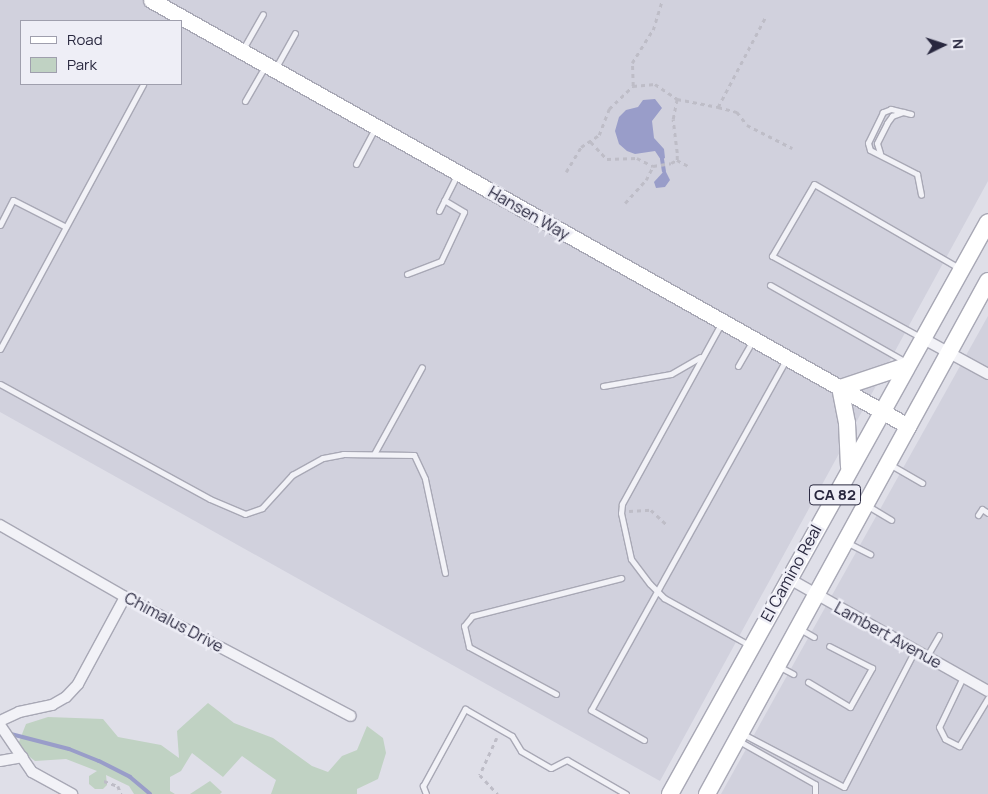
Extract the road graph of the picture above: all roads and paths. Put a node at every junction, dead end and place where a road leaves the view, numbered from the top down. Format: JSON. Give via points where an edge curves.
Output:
{"nodes":[{"id":1,"x":151,"y":0,"type":"edge"},
{"id":2,"x":662,"y":0,"type":"edge"},
{"id":3,"x":263,"y":14,"type":"dead end"},
{"id":4,"x":766,"y":16,"type":"dead end"},
{"id":5,"x":179,"y":19,"type":"edge"},
{"id":6,"x":182,"y":21,"type":"edge"},
{"id":7,"x":295,"y":33,"type":"dead end"},
{"id":8,"x":242,"y":51,"type":"junction"},
{"id":9,"x":271,"y":67,"type":"junction"},
{"id":10,"x":142,"y":85,"type":"edge"},
{"id":11,"x":633,"y":86,"type":"junction"},
{"id":12,"x":676,"y":99,"type":"junction"},
{"id":13,"x":245,"y":101,"type":"dead end"},
{"id":14,"x":718,"y":106,"type":"junction"},
{"id":15,"x":903,"y":112,"type":"junction"},
{"id":16,"x":911,"y":114,"type":"dead end"},
{"id":17,"x":376,"y":126,"type":"junction"},
{"id":18,"x":591,"y":142,"type":"junction"},
{"id":19,"x":792,"y":148,"type":"dead end"},
{"id":20,"x":882,"y":154,"type":"junction"},
{"id":21,"x":677,"y":160,"type":"junction"},
{"id":22,"x":356,"y":164,"type":"dead end"},
{"id":23,"x":653,"y":166,"type":"junction"},
{"id":24,"x":690,"y":167,"type":"dead end"},
{"id":25,"x":566,"y":172,"type":"dead end"},
{"id":26,"x":458,"y":173,"type":"junction"},
{"id":27,"x":922,"y":195,"type":"dead end"},
{"id":28,"x":444,"y":200,"type":"junction"},
{"id":29,"x":625,"y":203,"type":"dead end"},
{"id":30,"x":439,"y":210,"type":"dead end"},
{"id":31,"x":988,"y":222,"type":"edge"},
{"id":32,"x":0,"y":225,"type":"edge"},
{"id":33,"x":66,"y":227,"type":"junction"},
{"id":34,"x":961,"y":270,"type":"junction"},
{"id":35,"x":407,"y":274,"type":"dead end"},
{"id":36,"x":770,"y":285,"type":"dead end"},
{"id":37,"x":986,"y":290,"type":"edge"},
{"id":38,"x":722,"y":322,"type":"junction"},
{"id":39,"x":922,"y":338,"type":"junction"},
{"id":40,"x":753,"y":340,"type":"junction"},
{"id":41,"x":0,"y":349,"type":"edge"},
{"id":42,"x":948,"y":353,"type":"junction"},
{"id":43,"x":701,"y":358,"type":"junction"},
{"id":44,"x":787,"y":358,"type":"junction"},
{"id":45,"x":907,"y":364,"type":"junction"},
{"id":46,"x":738,"y":366,"type":"dead end"},
{"id":47,"x":422,"y":367,"type":"dead end"},
{"id":48,"x":988,"y":374,"type":"edge"},
{"id":49,"x":0,"y":384,"type":"edge"},
{"id":50,"x":602,"y":386,"type":"dead end"},
{"id":51,"x":840,"y":388,"type":"junction"},
{"id":52,"x":880,"y":411,"type":"junction"},
{"id":53,"x":908,"y":426,"type":"junction"},
{"id":54,"x":374,"y":454,"type":"junction"},
{"id":55,"x":888,"y":463,"type":"junction"},
{"id":56,"x":848,"y":470,"type":"junction"},
{"id":57,"x":922,"y":483,"type":"dead end"},
{"id":58,"x":865,"y":505,"type":"junction"},
{"id":59,"x":621,"y":513,"type":"junction"},
{"id":60,"x":988,"y":513,"type":"edge"},
{"id":61,"x":978,"y":515,"type":"dead end"},
{"id":62,"x":891,"y":520,"type":"dead end"},
{"id":63,"x":0,"y":525,"type":"edge"},
{"id":64,"x":668,"y":526,"type":"dead end"},
{"id":65,"x":845,"y":541,"type":"junction"},
{"id":66,"x":870,"y":554,"type":"dead end"},
{"id":67,"x":445,"y":573,"type":"dead end"},
{"id":68,"x":621,"y":578,"type":"dead end"},
{"id":69,"x":788,"y":578,"type":"junction"},
{"id":70,"x":657,"y":591,"type":"junction"},
{"id":71,"x":816,"y":594,"type":"junction"},
{"id":72,"x":125,"y":597,"type":"junction"},
{"id":73,"x":798,"y":628,"type":"junction"},
{"id":74,"x":939,"y":635,"type":"dead end"},
{"id":75,"x":814,"y":637,"type":"dead end"},
{"id":76,"x":751,"y":646,"type":"junction"},
{"id":77,"x":828,"y":646,"type":"dead end"},
{"id":78,"x":915,"y":650,"type":"junction"},
{"id":79,"x":927,"y":656,"type":"junction"},
{"id":80,"x":777,"y":665,"type":"junction"},
{"id":81,"x":793,"y":674,"type":"dead end"},
{"id":82,"x":963,"y":677,"type":"junction"},
{"id":83,"x":808,"y":682,"type":"dead end"},
{"id":84,"x":988,"y":691,"type":"edge"},
{"id":85,"x":556,"y":694,"type":"dead end"},
{"id":86,"x":988,"y":698,"type":"edge"},
{"id":87,"x":351,"y":716,"type":"dead end"},
{"id":88,"x":0,"y":724,"type":"edge"},
{"id":89,"x":501,"y":730,"type":"junction"},
{"id":90,"x":739,"y":736,"type":"junction"},
{"id":91,"x":644,"y":740,"type":"dead end"},
{"id":92,"x":23,"y":757,"type":"junction"},
{"id":93,"x":0,"y":761,"type":"edge"},
{"id":94,"x":104,"y":782,"type":"dead end"},
{"id":95,"x":72,"y":794,"type":"edge"},
{"id":96,"x":121,"y":794,"type":"edge"},
{"id":97,"x":426,"y":794,"type":"edge"},
{"id":98,"x":498,"y":794,"type":"edge"},
{"id":99,"x":626,"y":794,"type":"edge"},
{"id":100,"x":670,"y":794,"type":"edge"},
{"id":101,"x":707,"y":794,"type":"edge"},
{"id":102,"x":815,"y":794,"type":"edge"}],
"edges":[{"from":1,"to":5,"type":"street","name":"Hansen Way"},
{"from":2,"to":11,"type":"path","via":[[653,30],[632,63]]},
{"from":3,"to":8,"type":"lane"},
{"from":4,"to":14,"type":"path"},
{"from":6,"to":8,"type":"street","name":"Hansen Way"},
{"from":7,"to":9,"type":"lane"},
{"from":8,"to":9,"type":"street","name":"Hansen Way"},
{"from":9,"to":13,"type":"lane"},
{"from":9,"to":17,"type":"street","name":"Hansen Way"},
{"from":10,"to":33,"type":"lane"},
{"from":11,"to":12,"type":"path","via":[[655,84]]},
{"from":11,"to":18,"type":"path","via":[[609,109],[599,135]]},
{"from":12,"to":14,"type":"path"},
{"from":12,"to":21,"type":"path","via":[[673,119]]},
{"from":14,"to":19,"type":"path","via":[[737,112],[747,125]]},
{"from":15,"to":16,"type":"lane"},
{"from":15,"to":20,"type":"lane","via":[[892,116],[876,143],[876,150]]},
{"from":15,"to":20,"type":"lane","via":[[891,109],[883,112],[870,135],[870,150]]},
{"from":17,"to":22,"type":"lane"},
{"from":17,"to":26,"type":"street","name":"Hansen Way"},
{"from":18,"to":23,"type":"path","via":[[607,159],[637,158]]},
{"from":18,"to":25,"type":"path","via":[[581,147]]},
{"from":20,"to":27,"type":"lane","via":[[916,174]]},
{"from":21,"to":23,"type":"path"},
{"from":21,"to":24,"type":"path"},
{"from":23,"to":29,"type":"path","via":[[646,180]]},
{"from":26,"to":28,"type":"lane"},
{"from":26,"to":38,"type":"street","name":"Hansen Way"},
{"from":28,"to":30,"type":"lane"},
{"from":28,"to":35,"type":"lane","via":[[464,212],[441,261]]},
{"from":31,"to":34,"type":"main road","name":"El Camino Real","number":"CA 82"},
{"from":32,"to":33,"type":"lane","via":[[13,200]]},
{"from":33,"to":41,"type":"lane"},
{"from":34,"to":39,"type":"main road","name":"El Camino Real","number":"CA 82"},
{"from":34,"to":39,"type":"lane","via":[[814,184],[772,256]]},
{"from":36,"to":45,"type":"lane"},
{"from":37,"to":42,"type":"main road","name":"El Camino Real","number":"CA 82"},
{"from":38,"to":40,"type":"street","name":"Hansen Way"},
{"from":38,"to":43,"type":"lane"},
{"from":39,"to":42,"type":"street"},
{"from":39,"to":45,"type":"main road","name":"El Camino Real","number":"CA 82"},
{"from":40,"to":44,"type":"street","name":"Hansen Way"},
{"from":40,"to":46,"type":"lane"},
{"from":42,"to":48,"type":"street"},
{"from":42,"to":53,"type":"main road","name":"El Camino Real","number":"CA 82"},
{"from":43,"to":50,"type":"lane","via":[[671,374]]},
{"from":43,"to":59,"type":"lane","via":[[622,504]]},
{"from":44,"to":51,"type":"street","name":"Hansen Way"},
{"from":44,"to":70,"type":"lane"},
{"from":45,"to":51,"type":"main road"},
{"from":45,"to":52,"type":"main road","name":"El Camino Real","number":"CA 82"},
{"from":47,"to":54,"type":"lane"},
{"from":49,"to":54,"type":"lane","via":[[210,499],[245,514],[262,508],[303,467],[343,454]]},
{"from":51,"to":52,"type":"street","name":"Hansen Way"},
{"from":51,"to":56,"type":"main road","via":[[847,423]]},
{"from":52,"to":53,"type":"street","name":"Hansen Way"},
{"from":52,"to":56,"type":"main road","name":"El Camino Real","number":"CA 82"},
{"from":53,"to":55,"type":"main road","name":"El Camino Real","number":"CA 82"},
{"from":54,"to":67,"type":"lane","via":[[414,455],[419,461]]},
{"from":55,"to":57,"type":"lane"},
{"from":55,"to":58,"type":"main road","name":"El Camino Real","number":"CA 82"},
{"from":56,"to":69,"type":"main road","name":"El Camino Real","number":"CA 82"},
{"from":58,"to":62,"type":"lane"},
{"from":58,"to":65,"type":"main road","name":"El Camino Real","number":"CA 82"},
{"from":59,"to":64,"type":"path","via":[[651,510]]},
{"from":59,"to":70,"type":"lane","via":[[631,559]]},
{"from":60,"to":61,"type":"lane","via":[[982,509]]},
{"from":63,"to":72,"type":"street","name":"Chimalus Drive"},
{"from":65,"to":66,"type":"lane"},
{"from":65,"to":71,"type":"main road","name":"El Camino Real","number":"CA 82"},
{"from":68,"to":85,"type":"lane","via":[[472,616],[464,626],[469,647]]},
{"from":69,"to":71,"type":"street","name":"Lambert Avenue"},
{"from":69,"to":76,"type":"main road","name":"El Camino Real","number":"CA 82"},
{"from":70,"to":76,"type":"lane"},
{"from":70,"to":91,"type":"lane","via":[[591,710]]},
{"from":71,"to":73,"type":"main road","name":"El Camino Real","number":"CA 82"},
{"from":71,"to":78,"type":"street","name":"Lambert Avenue"},
{"from":72,"to":87,"type":"street","name":"Chimalus Drive"},
{"from":72,"to":88,"type":"street","via":[[78,684],[66,697],[52,705],[19,712]]},
{"from":73,"to":75,"type":"lane"},
{"from":73,"to":80,"type":"main road","name":"El Camino Real","number":"CA 82"},
{"from":74,"to":79,"type":"lane"},
{"from":76,"to":100,"type":"main road","name":"El Camino Real","number":"CA 82"},
{"from":77,"to":83,"type":"lane","via":[[872,668],[850,707]]},
{"from":78,"to":79,"type":"street","name":"Lambert Avenue"},
{"from":78,"to":90,"type":"lane","via":[[844,787]]},
{"from":79,"to":82,"type":"street","name":"Lambert Avenue"},
{"from":80,"to":81,"type":"lane"},
{"from":80,"to":90,"type":"main road","name":"El Camino Real","number":"CA 82"},
{"from":82,"to":84,"type":"street","name":"Lambert Avenue"},
{"from":82,"to":86,"type":"lane","via":[[939,726],[945,739],[959,746]]},
{"from":88,"to":92,"type":"street"},
{"from":89,"to":97,"type":"lane","via":[[466,709],[423,786]]},
{"from":89,"to":98,"type":"path","via":[[480,775]]},
{"from":89,"to":99,"type":"lane","via":[[512,736],[521,751],[551,768],[567,760]]},
{"from":90,"to":101,"type":"main road","name":"El Camino Real","number":"CA 82"},
{"from":90,"to":102,"type":"lane","via":[[814,784]]},
{"from":92,"to":93,"type":"street"},
{"from":92,"to":95,"type":"street","via":[[32,772]]},
{"from":94,"to":96,"type":"path","via":[[118,786]]}]}
